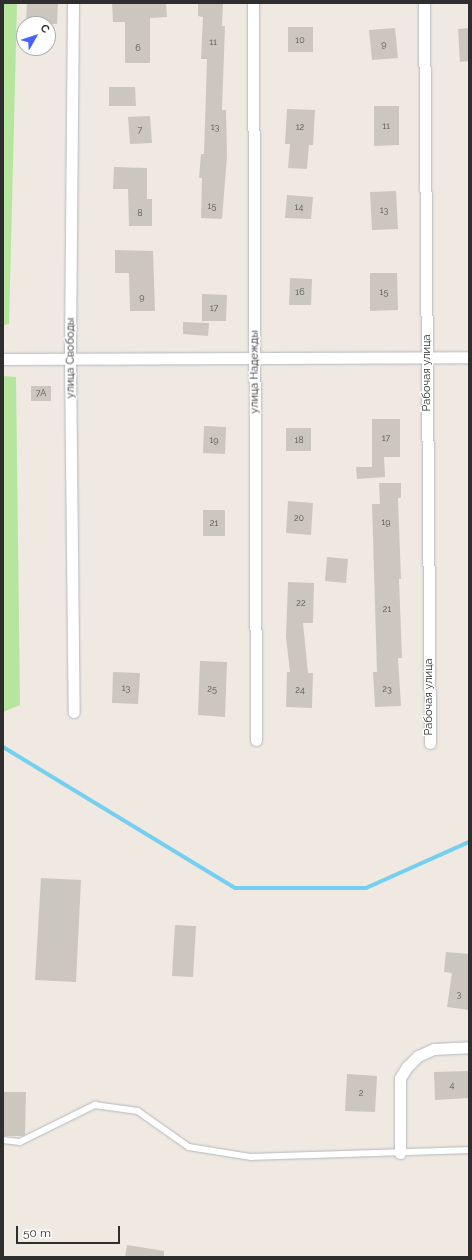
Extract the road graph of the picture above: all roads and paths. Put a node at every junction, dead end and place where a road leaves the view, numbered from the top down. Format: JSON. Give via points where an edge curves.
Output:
{"nodes":[{"id":1,"x":73,"y":3,"type":"edge"},
{"id":2,"x":253,"y":3,"type":"edge"},
{"id":3,"x":424,"y":3,"type":"edge"},
{"id":4,"x":469,"y":357,"type":"edge"},
{"id":5,"x":255,"y":358,"type":"junction"},
{"id":6,"x":427,"y":358,"type":"junction"},
{"id":7,"x":3,"y":359,"type":"edge"},
{"id":8,"x":70,"y":359,"type":"junction"},
{"id":9,"x":74,"y":712,"type":"dead end"},
{"id":10,"x":256,"y":740,"type":"dead end"},
{"id":11,"x":430,"y":743,"type":"dead end"},
{"id":12,"x":469,"y":1047,"type":"edge"},
{"id":13,"x":3,"y":1140,"type":"edge"},
{"id":14,"x":469,"y":1150,"type":"edge"},
{"id":15,"x":400,"y":1153,"type":"junction"}],
"edges":[{"from":1,"to":8,"type":"street","name":"улица Свободы"},
{"from":2,"to":5,"type":"street","name":"улица Надежды"},
{"from":3,"to":6,"type":"street","name":"Рабочая улица"},
{"from":4,"to":6,"type":"street"},
{"from":5,"to":6,"type":"street"},
{"from":5,"to":8,"type":"street"},
{"from":5,"to":10,"type":"street","name":"улица Надежды"},
{"from":6,"to":11,"type":"street","name":"Рабочая улица"},
{"from":7,"to":8,"type":"street"},
{"from":8,"to":9,"type":"street","name":"улица Свободы"},
{"from":12,"to":15,"type":"street","via":[[434,1049],[418,1056],[407,1067],[400,1078]]},
{"from":13,"to":15,"type":"lane","via":[[20,1142],[95,1105],[138,1111],[190,1146],[243,1155]]},
{"from":14,"to":15,"type":"lane"}]}
